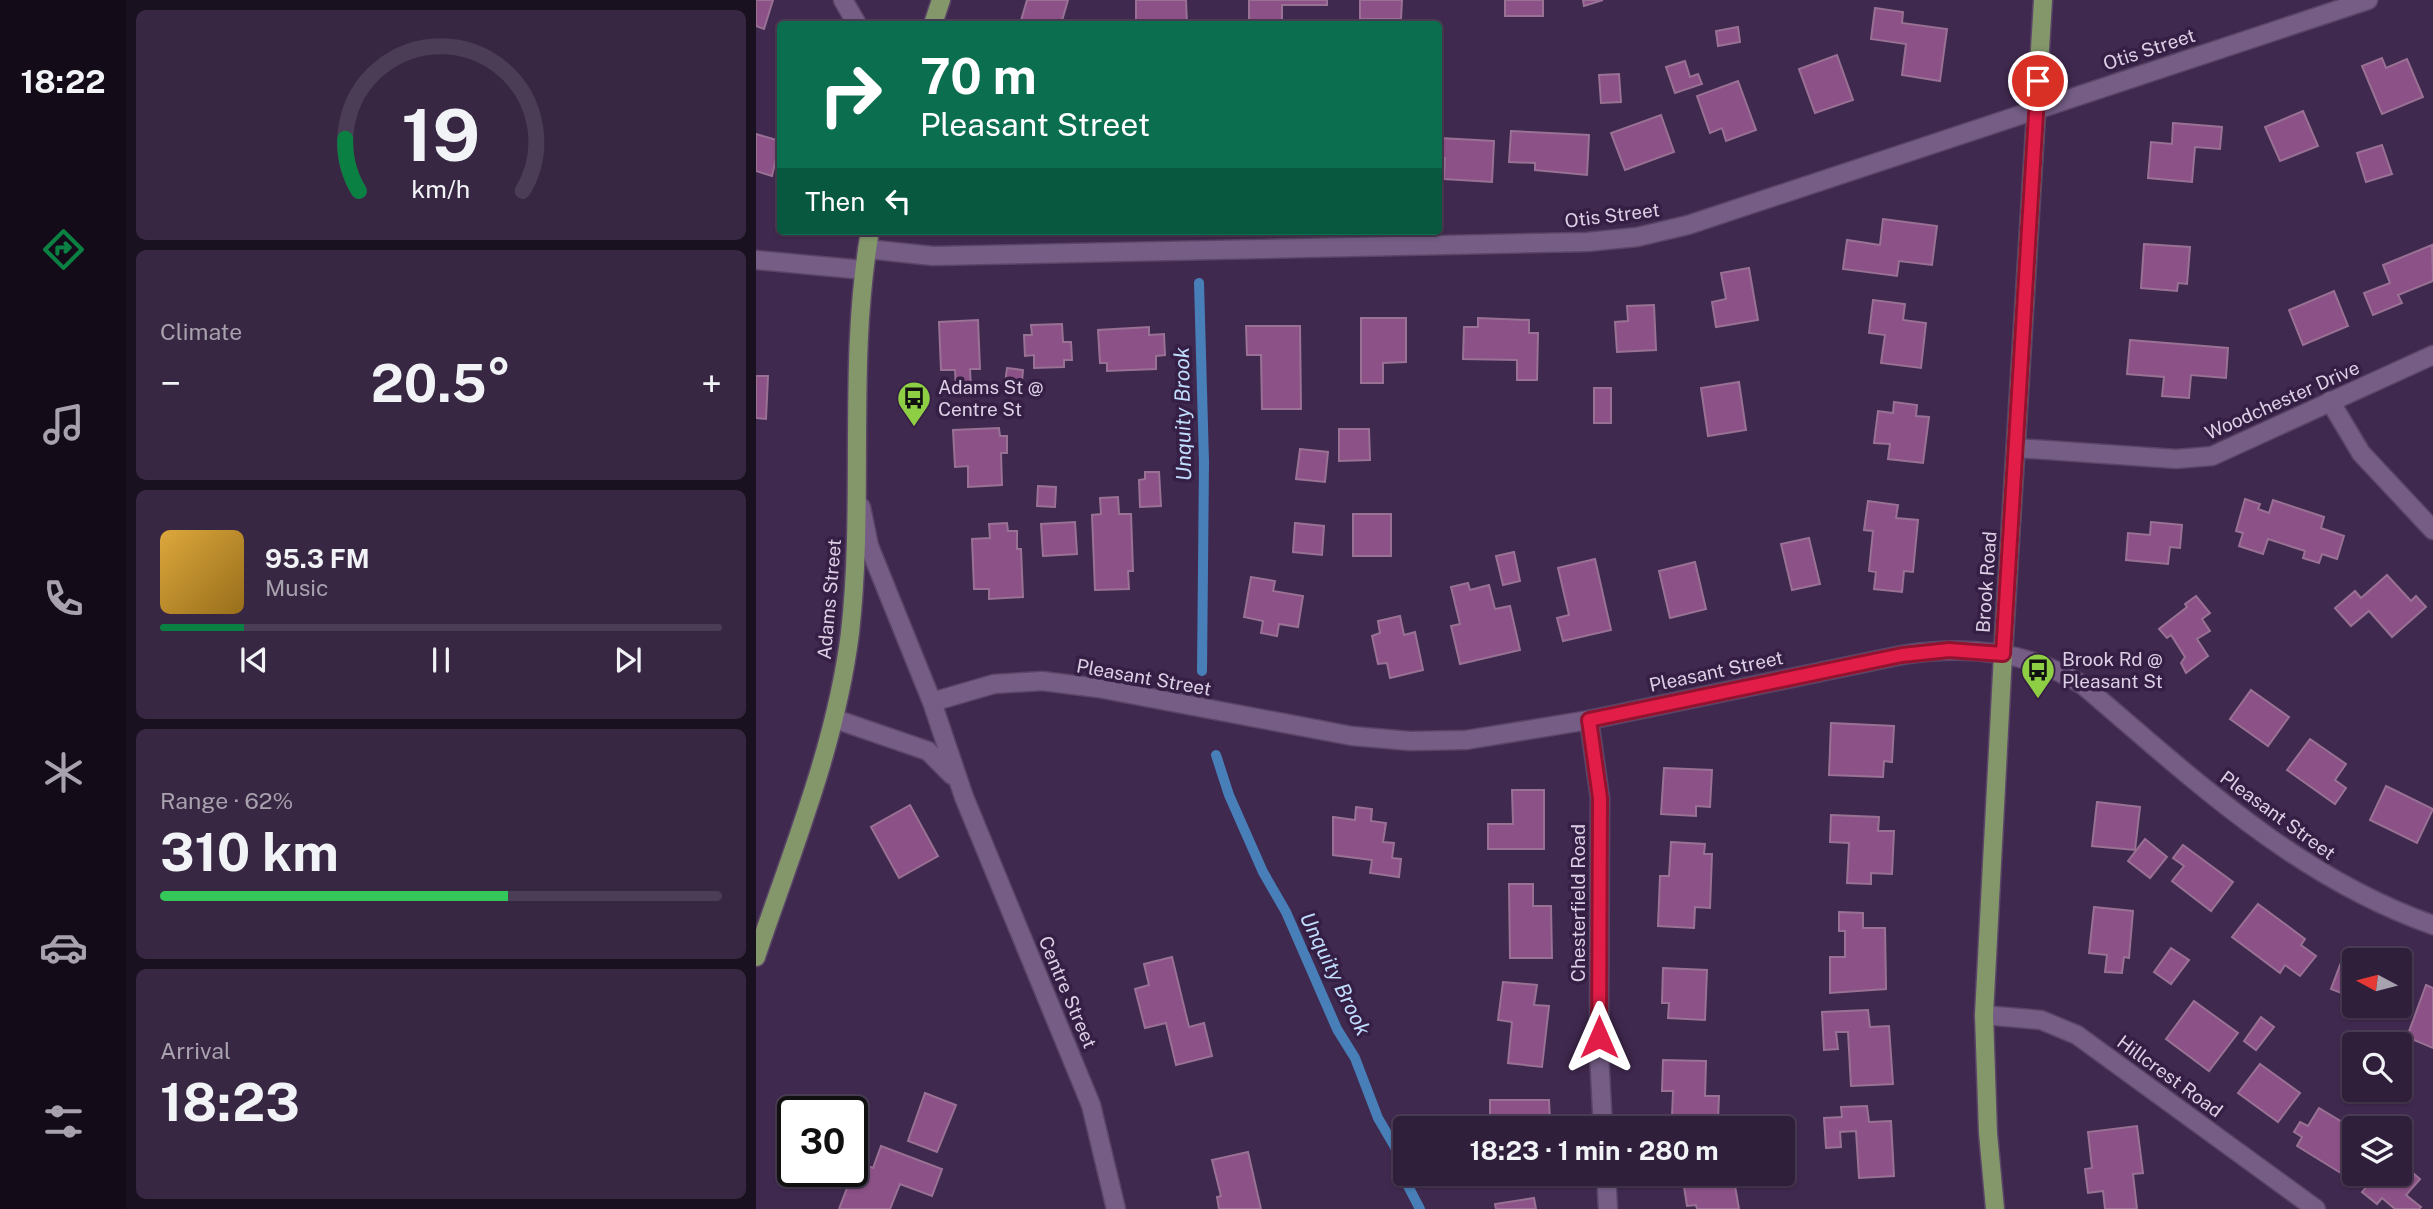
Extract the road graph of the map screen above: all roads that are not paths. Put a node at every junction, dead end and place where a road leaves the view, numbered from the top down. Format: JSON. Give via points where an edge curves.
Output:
{"nodes":[{"id":1,"x":843,"y":0,"type":"edge"},
{"id":2,"x":941,"y":0,"type":"edge"},
{"id":3,"x":2043,"y":0,"type":"edge"},
{"id":4,"x":2368,"y":0,"type":"edge"},
{"id":5,"x":855,"y":21,"type":"edge"},
{"id":6,"x":934,"y":21,"type":"edge"},
{"id":7,"x":2036,"y":108,"type":"junction"},
{"id":8,"x":869,"y":240,"type":"edge"},
{"id":9,"x":756,"y":260,"type":"edge"},
{"id":10,"x":864,"y":270,"type":"junction"},
{"id":11,"x":2433,"y":355,"type":"edge"},
{"id":12,"x":2330,"y":401,"type":"junction"},
{"id":13,"x":2016,"y":447,"type":"junction"},
{"id":14,"x":857,"y":477,"type":"junction"},
{"id":15,"x":2433,"y":530,"type":"edge"},
{"id":16,"x":2003,"y":654,"type":"junction"},
{"id":17,"x":932,"y":702,"type":"junction"},
{"id":18,"x":835,"y":719,"type":"junction"},
{"id":19,"x":1589,"y":720,"type":"junction"},
{"id":20,"x":964,"y":797,"type":"junction"},
{"id":21,"x":2433,"y":925,"type":"edge"},
{"id":22,"x":756,"y":957,"type":"edge"},
{"id":23,"x":1984,"y":1015,"type":"junction"},
{"id":24,"x":1602,"y":1116,"type":"edge"},
{"id":25,"x":1607,"y":1186,"type":"edge"},
{"id":26,"x":1116,"y":1209,"type":"edge"},
{"id":27,"x":1608,"y":1209,"type":"edge"},
{"id":28,"x":1995,"y":1209,"type":"edge"},
{"id":29,"x":2316,"y":1209,"type":"edge"}],
"edges":[{"from":1,"to":5,"type":"street"},
{"from":2,"to":6,"type":"main road"},
{"from":3,"to":7,"type":"main road","name":"Brook Road"},
{"from":4,"to":7,"type":"street","name":"Otis Street"},
{"from":7,"to":8,"type":"street","name":"Otis Street","via":[[1688,225],[1611,240],[933,256]]},
{"from":7,"to":13,"type":"main road","name":"Brook Road"},
{"from":8,"to":10,"type":"main road","name":"Adams Street"},
{"from":9,"to":10,"type":"street"},
{"from":10,"to":14,"type":"main road","name":"Adams Street"},
{"from":11,"to":12,"type":"street","name":"Woodchester Drive"},
{"from":12,"to":13,"type":"street","name":"Woodchester Drive","via":[[2229,450],[2195,459]]},
{"from":12,"to":15,"type":"street","via":[[2361,453]]},
{"from":13,"to":16,"type":"main road","name":"Brook Road"},
{"from":14,"to":17,"type":"street","name":"Centre Street","via":[[869,546]]},
{"from":14,"to":18,"type":"main road","name":"Adams Street","via":[[850,631]]},
{"from":16,"to":19,"type":"street","name":"Pleasant Street","via":[[1949,650],[1850,663]]},
{"from":16,"to":21,"type":"street","name":"Pleasant Street","via":[[2043,663],[2084,686],[2232,811],[2333,880]]},
{"from":16,"to":23,"type":"main road","name":"Brook Road"},
{"from":17,"to":19,"type":"street","name":"Pleasant Street","via":[[994,684],[1042,681],[1321,731],[1410,741],[1499,737]]},
{"from":17,"to":20,"type":"street","name":"Centre Street"},
{"from":18,"to":20,"type":"street","name":"Centre Street","via":[[928,751],[942,761]]},
{"from":18,"to":22,"type":"main road","name":"Adams Street"},
{"from":19,"to":24,"type":"street","name":"Chesterfield Road","via":[[1600,798]]},
{"from":20,"to":26,"type":"street","name":"Centre Street","via":[[1081,1077],[1100,1134]]},
{"from":23,"to":28,"type":"main road","name":"Brook Road"},
{"from":23,"to":29,"type":"street","name":"Hillcrest Road","via":[[2041,1020],[2077,1035]]},
{"from":25,"to":27,"type":"street"}]}
